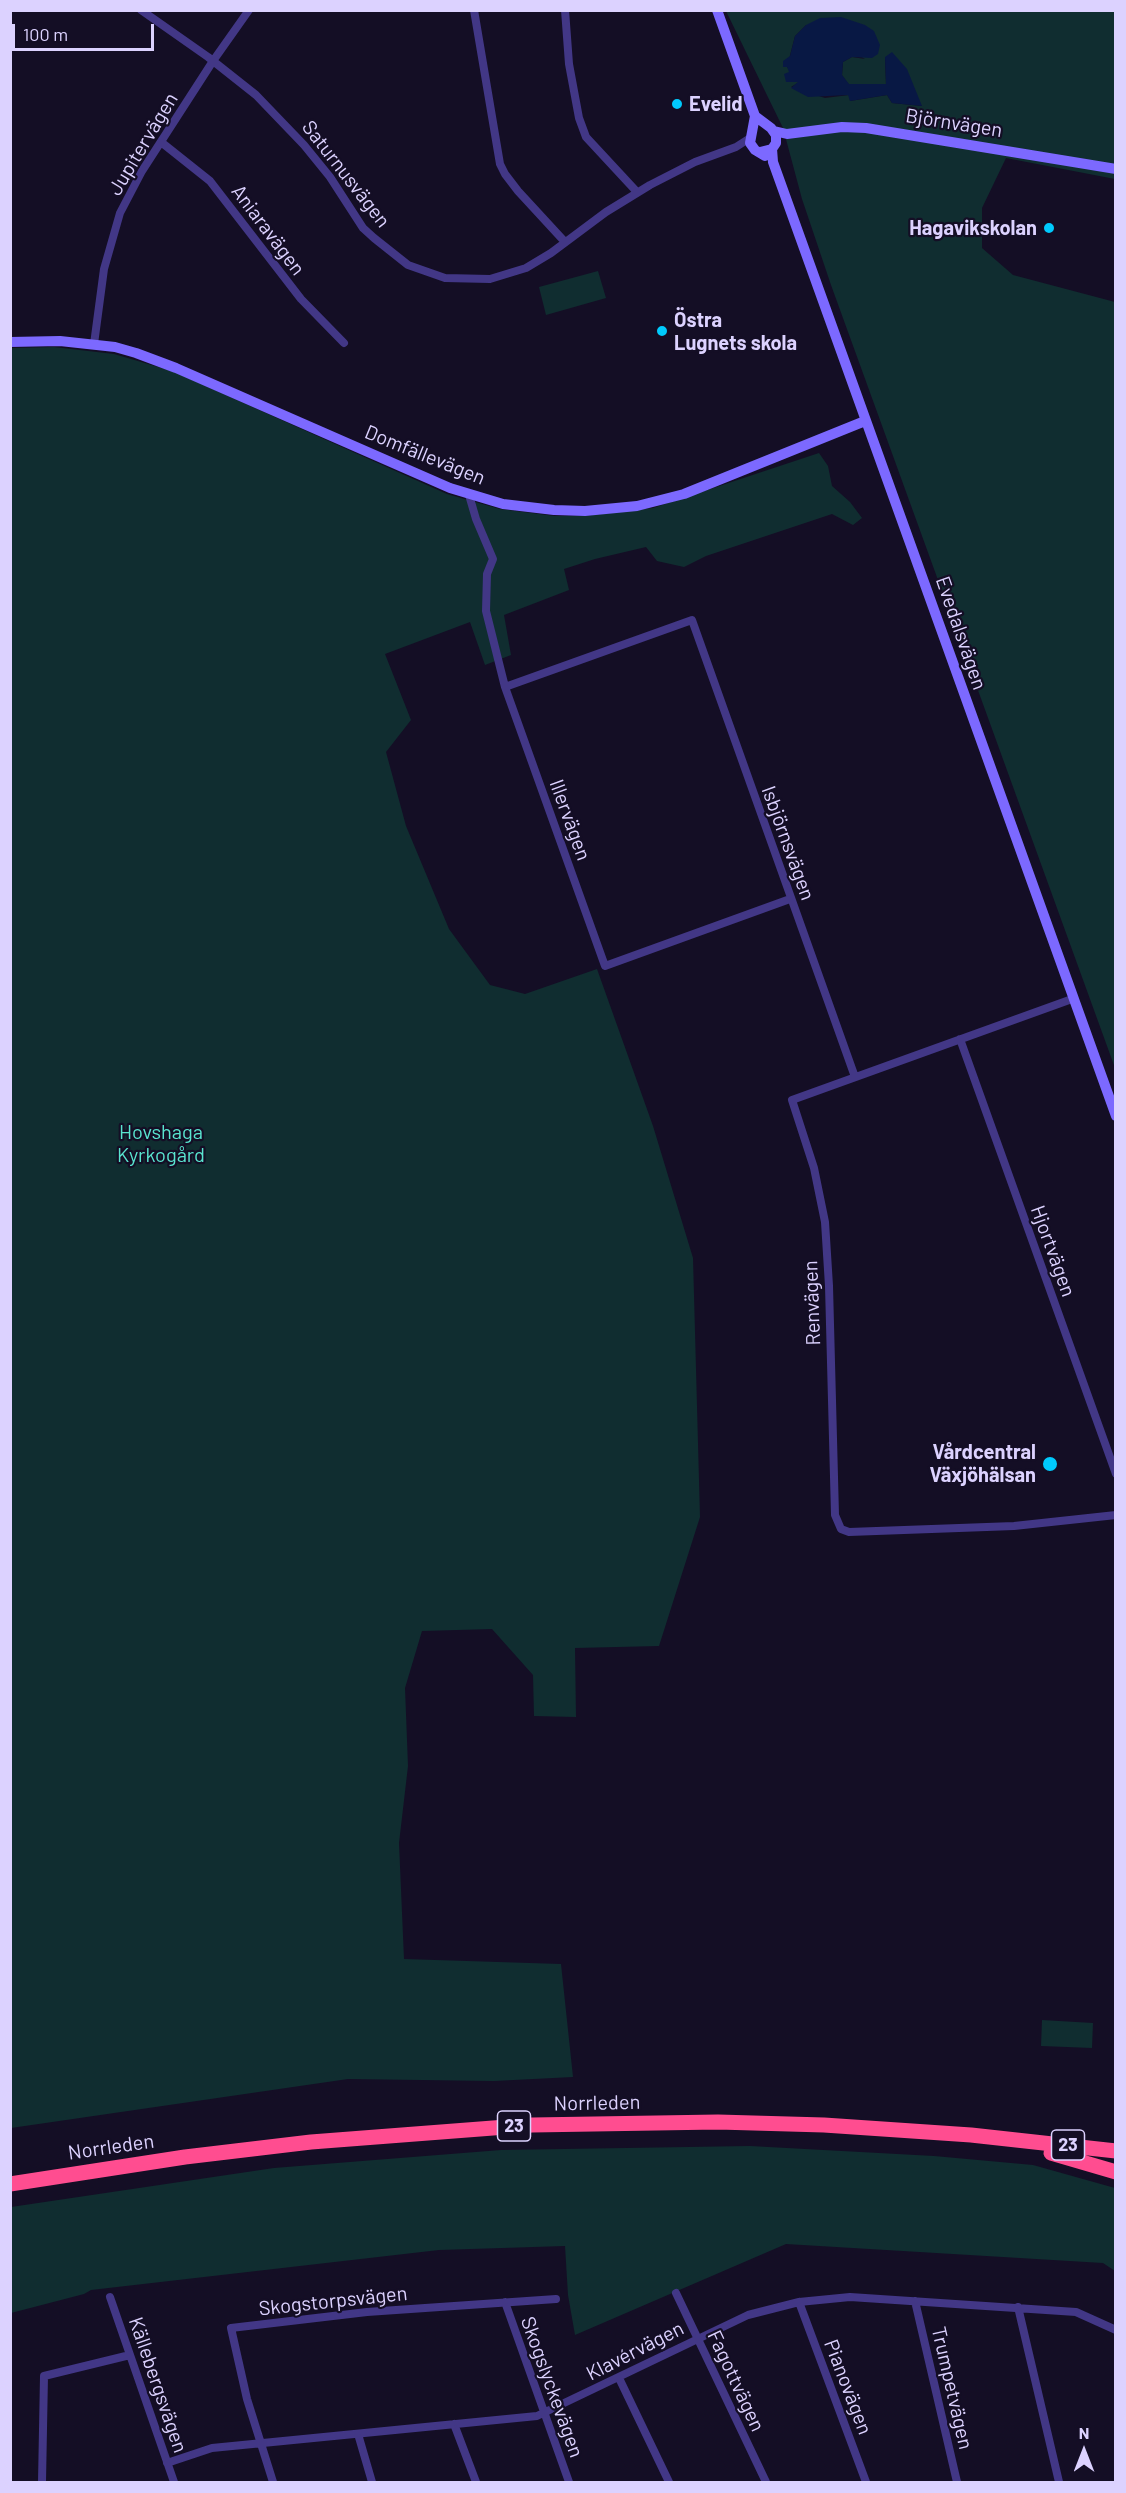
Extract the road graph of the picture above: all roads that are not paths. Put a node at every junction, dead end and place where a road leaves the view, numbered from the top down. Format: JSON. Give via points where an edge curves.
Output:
{"nodes":[{"id":1,"x":141,"y":10,"type":"edge"},
{"id":2,"x":249,"y":10,"type":"edge"},
{"id":3,"x":474,"y":10,"type":"edge"},
{"id":4,"x":565,"y":10,"type":"edge"},
{"id":5,"x":717,"y":10,"type":"edge"},
{"id":6,"x":213,"y":61,"type":"junction"},
{"id":7,"x":755,"y":116,"type":"junction"},
{"id":8,"x":772,"y":137,"type":"junction"},
{"id":9,"x":161,"y":142,"type":"junction"},
{"id":10,"x":753,"y":142,"type":"junction"},
{"id":11,"x":773,"y":162,"type":"junction"},
{"id":12,"x":1116,"y":169,"type":"edge"},
{"id":13,"x":636,"y":192,"type":"junction"},
{"id":14,"x":565,"y":242,"type":"junction"},
{"id":15,"x":10,"y":342,"type":"edge"},
{"id":16,"x":344,"y":343,"type":"dead end"},
{"id":17,"x":94,"y":344,"type":"junction"},
{"id":18,"x":866,"y":421,"type":"junction"},
{"id":19,"x":469,"y":495,"type":"junction"},
{"id":20,"x":505,"y":687,"type":"junction"},
{"id":21,"x":790,"y":899,"type":"junction"},
{"id":22,"x":1071,"y":999,"type":"junction"},
{"id":23,"x":960,"y":1039,"type":"junction"},
{"id":24,"x":855,"y":1077,"type":"junction"},
{"id":25,"x":1116,"y":1116,"type":"edge"},
{"id":26,"x":1116,"y":1474,"type":"edge"},
{"id":27,"x":1116,"y":1515,"type":"edge"},
{"id":28,"x":1116,"y":2151,"type":"edge"},
{"id":29,"x":1051,"y":2153,"type":"junction"},
{"id":30,"x":1116,"y":2160,"type":"edge"},
{"id":31,"x":1116,"y":2172,"type":"edge"},
{"id":32,"x":10,"y":2184,"type":"edge"},
{"id":33,"x":10,"y":2193,"type":"edge"},
{"id":34,"x":676,"y":2293,"type":"dead end"},
{"id":35,"x":110,"y":2297,"type":"dead end"},
{"id":36,"x":556,"y":2299,"type":"dead end"},
{"id":37,"x":915,"y":2301,"type":"junction"},
{"id":38,"x":505,"y":2302,"type":"junction"},
{"id":39,"x":799,"y":2302,"type":"junction"},
{"id":40,"x":1018,"y":2307,"type":"junction"},
{"id":41,"x":1116,"y":2330,"type":"edge"},
{"id":42,"x":698,"y":2337,"type":"junction"},
{"id":43,"x":130,"y":2355,"type":"junction"},
{"id":44,"x":619,"y":2378,"type":"junction"},
{"id":45,"x":544,"y":2413,"type":"junction"},
{"id":46,"x":454,"y":2424,"type":"junction"},
{"id":47,"x":358,"y":2433,"type":"junction"},
{"id":48,"x":260,"y":2443,"type":"junction"},
{"id":49,"x":167,"y":2463,"type":"junction"},
{"id":50,"x":42,"y":2482,"type":"edge"},
{"id":51,"x":174,"y":2482,"type":"edge"},
{"id":52,"x":273,"y":2482,"type":"edge"},
{"id":53,"x":372,"y":2482,"type":"edge"},
{"id":54,"x":476,"y":2482,"type":"edge"},
{"id":55,"x":569,"y":2482,"type":"edge"},
{"id":56,"x":669,"y":2482,"type":"edge"},
{"id":57,"x":766,"y":2482,"type":"edge"},
{"id":58,"x":866,"y":2482,"type":"edge"},
{"id":59,"x":957,"y":2482,"type":"edge"},
{"id":60,"x":1059,"y":2482,"type":"edge"}],
"edges":[{"from":1,"to":6,"type":"street","name":"Saturnusvägen"},
{"from":2,"to":6,"type":"street","name":"Jupitervägen"},
{"from":3,"to":14,"type":"street","via":[[500,164],[518,191]]},
{"from":4,"to":13,"type":"street","via":[[569,64],[586,137]]},
{"from":5,"to":7,"type":"street"},
{"from":6,"to":9,"type":"street","name":"Jupitervägen"},
{"from":6,"to":14,"type":"street","name":"Saturnusvägen","via":[[288,127],[330,177],[363,228],[408,265],[445,278],[490,279],[526,268]]},
{"from":7,"to":8,"type":"street"},
{"from":7,"to":10,"type":"street"},
{"from":8,"to":10,"type":"street"},
{"from":8,"to":10,"type":"street","via":[[759,126]]},
{"from":8,"to":11,"type":"street","name":"Evedalsvägen"},
{"from":8,"to":12,"type":"street","name":"Björnvägen","via":[[842,127],[866,128]]},
{"from":9,"to":16,"type":"street","name":"Aniaravägen","via":[[210,181],[300,299]]},
{"from":9,"to":17,"type":"street","name":"Jupitervägen","via":[[120,213],[104,269]]},
{"from":10,"to":11,"type":"street"},
{"from":10,"to":13,"type":"street","name":"Saturnusvägen","via":[[680,169]]},
{"from":11,"to":18,"type":"street","name":"Evedalsvägen"},
{"from":13,"to":14,"type":"street","name":"Saturnusvägen"},
{"from":15,"to":17,"type":"street","name":"Domfällevägen"},
{"from":17,"to":19,"type":"street","name":"Domfällevägen","via":[[136,353],[176,368]]},
{"from":18,"to":19,"type":"street","name":"Domfällevägen","via":[[684,494],[637,506],[554,510]]},
{"from":18,"to":22,"type":"street","name":"Evedalsvägen"},
{"from":19,"to":20,"type":"street","via":[[494,560],[487,574],[486,610]]},
{"from":20,"to":21,"type":"street","name":"Illervägen","via":[[605,966]]},
{"from":20,"to":21,"type":"street","name":"Isbjörnsvägen","via":[[692,620]]},
{"from":21,"to":24,"type":"street","name":"Isbjörnsvägen"},
{"from":22,"to":23,"type":"street","name":"Renvägen"},
{"from":22,"to":25,"type":"street","name":"Evedalsvägen"},
{"from":23,"to":24,"type":"street","name":"Renvägen"},
{"from":23,"to":26,"type":"street","name":"Hjortvägen"},
{"from":24,"to":27,"type":"street","name":"Renvägen","via":[[792,1100],[814,1168],[825,1222],[837,1523],[844,1531],[1014,1527]]},
{"from":28,"to":32,"type":"highway","name":"Norrleden","number":"23","via":[[960,2134],[824,2125],[567,2124],[385,2134],[185,2157]]},
{"from":29,"to":30,"type":"highway","name":"Norrleden"},
{"from":29,"to":31,"type":"highway","number":"23"},
{"from":29,"to":33,"type":"highway","name":"Norrleden","number":"23","via":[[831,2135],[544,2134],[312,2151]]},
{"from":34,"to":42,"type":"street","name":"Fagottvägen"},
{"from":35,"to":43,"type":"street","name":"Källebergsvägen"},
{"from":36,"to":38,"type":"street","name":"Skogstorpsvägen"},
{"from":37,"to":39,"type":"street","name":"Klavérvägen","via":[[850,2297]]},
{"from":37,"to":40,"type":"street","name":"Klavérvägen"},
{"from":37,"to":59,"type":"street","name":"Trumpetvägen"},
{"from":38,"to":45,"type":"street","name":"Skogslyckevägen"},
{"from":38,"to":48,"type":"street","name":"Skogstorpsvägen","via":[[367,2312],[231,2328]]},
{"from":39,"to":42,"type":"street","name":"Klavérvägen","via":[[748,2315]]},
{"from":39,"to":58,"type":"street","name":"Pianovägen"},
{"from":40,"to":41,"type":"street","name":"Klavérvägen","via":[[1076,2312]]},
{"from":40,"to":60,"type":"street"},
{"from":42,"to":44,"type":"street","name":"Klavérvägen"},
{"from":42,"to":57,"type":"street","name":"Fagottvägen"},
{"from":43,"to":49,"type":"street","name":"Källebergsvägen"},
{"from":43,"to":50,"type":"street","via":[[44,2376]]},
{"from":44,"to":45,"type":"street","name":"Klavérvägen"},
{"from":44,"to":56,"type":"street"},
{"from":45,"to":46,"type":"street","name":"Klavérvägen"},
{"from":45,"to":55,"type":"street","name":"Skogslyckevägen"},
{"from":46,"to":47,"type":"street","name":"Klavérvägen"},
{"from":46,"to":54,"type":"street"},
{"from":47,"to":48,"type":"street","name":"Klavérvägen"},
{"from":47,"to":53,"type":"street"},
{"from":48,"to":49,"type":"street","name":"Klavérvägen","via":[[212,2448]]},
{"from":48,"to":52,"type":"street"},
{"from":49,"to":51,"type":"street","name":"Källebergsvägen"}]}
